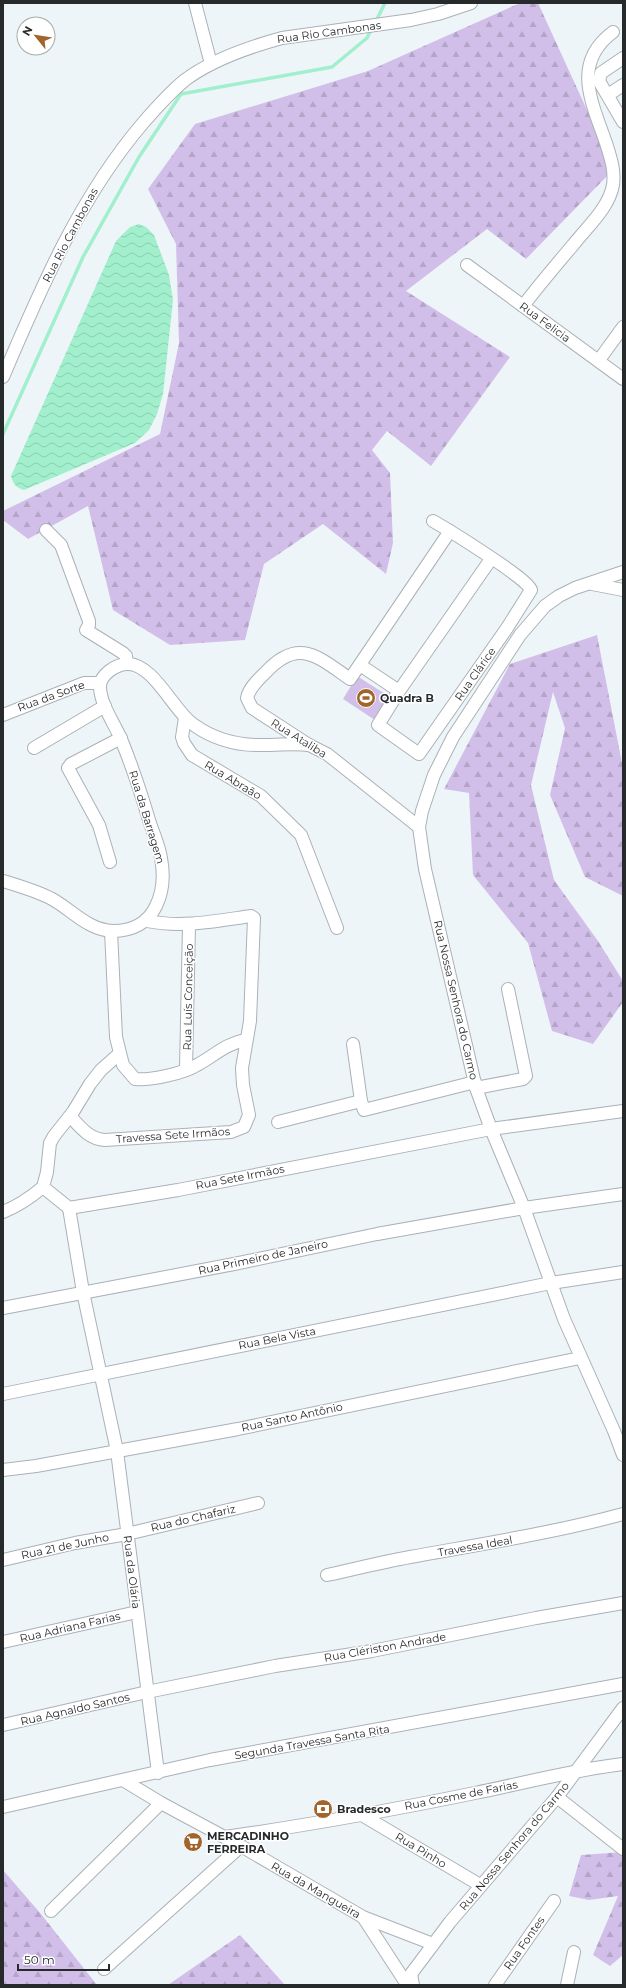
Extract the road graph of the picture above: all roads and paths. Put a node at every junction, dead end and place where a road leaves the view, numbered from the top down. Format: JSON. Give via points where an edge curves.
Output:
{"nodes":[{"id":1,"x":195,"y":3,"type":"edge"},
{"id":2,"x":471,"y":3,"type":"edge"},
{"id":3,"x":613,"y":32,"type":"dead end"},
{"id":4,"x":623,"y":58,"type":"edge"},
{"id":5,"x":211,"y":64,"type":"junction"},
{"id":6,"x":623,"y":84,"type":"edge"},
{"id":7,"x":608,"y":95,"type":"junction"},
{"id":8,"x":621,"y":114,"type":"edge"},
{"id":9,"x":467,"y":265,"type":"dead end"},
{"id":10,"x":523,"y":306,"type":"junction"},
{"id":11,"x":623,"y":327,"type":"edge"},
{"id":12,"x":599,"y":360,"type":"junction"},
{"id":13,"x":3,"y":377,"type":"edge"},
{"id":14,"x":623,"y":379,"type":"edge"},
{"id":15,"x":433,"y":521,"type":"dead end"},
{"id":16,"x":46,"y":530,"type":"dead end"},
{"id":17,"x":450,"y":531,"type":"junction"},
{"id":18,"x":492,"y":559,"type":"junction"},
{"id":19,"x":623,"y":572,"type":"edge"},
{"id":20,"x":591,"y":584,"type":"junction"},
{"id":21,"x":623,"y":590,"type":"edge"},
{"id":22,"x":127,"y":664,"type":"junction"},
{"id":23,"x":360,"y":665,"type":"junction"},
{"id":24,"x":101,"y":680,"type":"junction"},
{"id":25,"x":399,"y":692,"type":"junction"},
{"id":26,"x":105,"y":706,"type":"junction"},
{"id":27,"x":3,"y":715,"type":"edge"},
{"id":28,"x":185,"y":718,"type":"junction"},
{"id":29,"x":120,"y":738,"type":"junction"},
{"id":30,"x":309,"y":746,"type":"junction"},
{"id":31,"x":34,"y":748,"type":"dead end"},
{"id":32,"x":419,"y":828,"type":"junction"},
{"id":33,"x":110,"y":862,"type":"dead end"},
{"id":34,"x":3,"y":881,"type":"edge"},
{"id":35,"x":147,"y":920,"type":"junction"},
{"id":36,"x":189,"y":924,"type":"junction"},
{"id":37,"x":337,"y":928,"type":"dead end"},
{"id":38,"x":111,"y":931,"type":"junction"},
{"id":39,"x":508,"y":989,"type":"dead end"},
{"id":40,"x":246,"y":1040,"type":"junction"},
{"id":41,"x":353,"y":1044,"type":"dead end"},
{"id":42,"x":119,"y":1054,"type":"junction"},
{"id":43,"x":186,"y":1069,"type":"junction"},
{"id":44,"x":476,"y":1085,"type":"junction"},
{"id":45,"x":361,"y":1104,"type":"junction"},
{"id":46,"x":623,"y":1111,"type":"edge"},
{"id":47,"x":70,"y":1116,"type":"junction"},
{"id":48,"x":278,"y":1122,"type":"dead end"},
{"id":49,"x":491,"y":1129,"type":"junction"},
{"id":50,"x":43,"y":1187,"type":"junction"},
{"id":51,"x":623,"y":1194,"type":"edge"},
{"id":52,"x":69,"y":1208,"type":"junction"},
{"id":53,"x":524,"y":1208,"type":"junction"},
{"id":54,"x":3,"y":1212,"type":"edge"},
{"id":55,"x":623,"y":1272,"type":"edge"},
{"id":56,"x":551,"y":1283,"type":"junction"},
{"id":57,"x":83,"y":1292,"type":"junction"},
{"id":58,"x":3,"y":1308,"type":"edge"},
{"id":59,"x":580,"y":1358,"type":"junction"},
{"id":60,"x":99,"y":1373,"type":"junction"},
{"id":61,"x":3,"y":1394,"type":"edge"},
{"id":62,"x":618,"y":1428,"type":"edge"},
{"id":63,"x":117,"y":1451,"type":"junction"},
{"id":64,"x":623,"y":1455,"type":"edge"},
{"id":65,"x":3,"y":1470,"type":"edge"},
{"id":66,"x":258,"y":1503,"type":"dead end"},
{"id":67,"x":623,"y":1514,"type":"edge"},
{"id":68,"x":127,"y":1534,"type":"junction"},
{"id":69,"x":3,"y":1560,"type":"edge"},
{"id":70,"x":327,"y":1575,"type":"dead end"},
{"id":71,"x":623,"y":1603,"type":"edge"},
{"id":72,"x":137,"y":1612,"type":"junction"},
{"id":73,"x":3,"y":1642,"type":"edge"},
{"id":74,"x":623,"y":1684,"type":"edge"},
{"id":75,"x":147,"y":1692,"type":"junction"},
{"id":76,"x":623,"y":1708,"type":"edge"},
{"id":77,"x":3,"y":1725,"type":"edge"},
{"id":78,"x":623,"y":1764,"type":"edge"},
{"id":79,"x":578,"y":1770,"type":"junction"},
{"id":80,"x":158,"y":1773,"type":"junction"},
{"id":81,"x":123,"y":1780,"type":"junction"},
{"id":82,"x":556,"y":1797,"type":"junction"},
{"id":83,"x":161,"y":1804,"type":"junction"},
{"id":84,"x":3,"y":1806,"type":"edge"},
{"id":85,"x":362,"y":1815,"type":"junction"},
{"id":86,"x":225,"y":1837,"type":"junction"},
{"id":87,"x":621,"y":1845,"type":"edge"},
{"id":88,"x":241,"y":1846,"type":"junction"},
{"id":89,"x":480,"y":1885,"type":"junction"},
{"id":90,"x":554,"y":1901,"type":"dead end"},
{"id":91,"x":51,"y":1911,"type":"dead end"},
{"id":92,"x":363,"y":1917,"type":"junction"},
{"id":93,"x":433,"y":1944,"type":"junction"},
{"id":94,"x":574,"y":1952,"type":"dead end"},
{"id":95,"x":104,"y":1969,"type":"dead end"},
{"id":96,"x":407,"y":1981,"type":"edge"},
{"id":97,"x":495,"y":1985,"type":"edge"},
{"id":98,"x":567,"y":1985,"type":"edge"}],
"edges":[{"from":1,"to":5,"type":"street"},
{"from":2,"to":5,"type":"street","name":"Rua Rio Cambonas","via":[[438,14],[393,23],[270,41]]},
{"from":3,"to":10,"type":"street","via":[[594,50],[587,76],[589,92],[612,162],[613,186],[601,210]]},
{"from":4,"to":7,"type":"street","via":[[601,73],[599,81]]},
{"from":5,"to":13,"type":"street","name":"Rua Rio Cambonas","via":[[186,79],[167,96],[123,146],[88,198],[44,283]]},
{"from":6,"to":7,"type":"street"},
{"from":7,"to":8,"type":"street"},
{"from":9,"to":10,"type":"street","name":"Rua Felicia"},
{"from":10,"to":12,"type":"street","name":"Rua Felicia"},
{"from":11,"to":12,"type":"street"},
{"from":12,"to":14,"type":"street","name":"Rua Felicia"},
{"from":15,"to":17,"type":"street"},
{"from":16,"to":22,"type":"street","via":[[63,550],[89,621],[90,625],[86,630],[123,653]]},
{"from":17,"to":18,"type":"street"},
{"from":17,"to":23,"type":"street"},
{"from":18,"to":25,"type":"street"},
{"from":18,"to":25,"type":"street","name":"Rua Clárice","via":[[526,583],[531,588],[530,594],[419,754],[378,725]]},
{"from":19,"to":20,"type":"street","name":"Rua Nossa Senhora do Carmo"},
{"from":20,"to":21,"type":"street","name":"Rua Nossa Senhora do Carmo"},
{"from":20,"to":32,"type":"street","name":"Rua Nossa Senhora do Carmo","via":[[575,588],[545,606],[520,635],[453,737],[434,775]]},
{"from":22,"to":24,"type":"street","via":[[114,668]]},
{"from":22,"to":28,"type":"street","via":[[140,668],[154,679]]},
{"from":23,"to":25,"type":"street"},
{"from":23,"to":30,"type":"street","name":"Rua Ataliba","via":[[350,679],[308,654],[292,654],[275,662],[250,690],[247,698],[252,708]]},
{"from":24,"to":26,"type":"street","name":"Rua da Barragem"},
{"from":24,"to":27,"type":"street","name":"Rua da Sorte","via":[[84,683]]},
{"from":26,"to":29,"type":"street","name":"Rua da Barragem"},
{"from":26,"to":31,"type":"street"},
{"from":28,"to":30,"type":"street","via":[[213,736],[234,742],[251,745],[295,743]]},
{"from":28,"to":37,"type":"street","name":"Rua Abraão","via":[[182,737],[192,754],[261,796],[301,835]]},
{"from":29,"to":33,"type":"street","via":[[68,768],[100,825]]},
{"from":29,"to":35,"type":"street","name":"Rua da Barragem","via":[[134,772],[161,858],[163,877],[159,900]]},
{"from":30,"to":32,"type":"street","name":"Rua Ataliba","via":[[327,754]]},
{"from":32,"to":44,"type":"street","name":"Rua Nossa Senhora do Carmo","via":[[425,868]]},
{"from":34,"to":38,"type":"street","via":[[51,898],[81,920]]},
{"from":35,"to":36,"type":"street","via":[[162,924]]},
{"from":35,"to":38,"type":"street","via":[[131,928]]},
{"from":36,"to":40,"type":"street","via":[[251,916],[254,918],[250,1021]]},
{"from":36,"to":43,"type":"street","name":"Rua Luís Conceição"},
{"from":38,"to":42,"type":"street","via":[[113,1002]]},
{"from":39,"to":44,"type":"street","via":[[526,1076],[523,1079]]},
{"from":40,"to":43,"type":"street","via":[[229,1044],[195,1067]]},
{"from":40,"to":47,"type":"street","name":"Travessa Sete Irmãos","via":[[242,1068],[249,1115],[244,1127],[240,1129],[215,1133],[97,1140],[82,1130]]},
{"from":41,"to":45,"type":"street"},
{"from":42,"to":43,"type":"street","via":[[123,1065],[134,1079],[142,1080]]},
{"from":42,"to":47,"type":"street","via":[[101,1070]]},
{"from":44,"to":45,"type":"street","via":[[367,1110]]},
{"from":44,"to":49,"type":"street","name":"Rua Nossa Senhora do Carmo"},
{"from":45,"to":48,"type":"street"},
{"from":46,"to":49,"type":"street","name":"Rua Sete Irmãos"},
{"from":47,"to":50,"type":"street","via":[[50,1143]]},
{"from":49,"to":52,"type":"street","name":"Rua Sete Irmãos","via":[[178,1190]]},
{"from":49,"to":53,"type":"street","name":"Rua Nossa Senhora do Carmo"},
{"from":50,"to":52,"type":"street"},
{"from":50,"to":54,"type":"street","via":[[14,1208]]},
{"from":51,"to":53,"type":"street","name":"Rua Primeiro de Janeiro"},
{"from":52,"to":57,"type":"street","name":"Rua da Olária"},
{"from":53,"to":56,"type":"street","name":"Rua Nossa Senhora do Carmo"},
{"from":53,"to":57,"type":"street","name":"Rua Primeiro de Janeiro"},
{"from":55,"to":56,"type":"street","name":"Rua Bela Vista"},
{"from":56,"to":59,"type":"street","name":"Rua Nossa Senhora do Carmo"},
{"from":56,"to":60,"type":"street","name":"Rua Bela Vista"},
{"from":57,"to":58,"type":"street","name":"Rua Primeiro de Janeiro"},
{"from":57,"to":60,"type":"street","name":"Rua da Olária"},
{"from":59,"to":62,"type":"street","name":"Rua Nossa Senhora do Carmo"},
{"from":59,"to":63,"type":"street","name":"Rua Santo Antônio","via":[[238,1429]]},
{"from":60,"to":61,"type":"street","name":"Rua Bela Vista"},
{"from":60,"to":63,"type":"street","name":"Rua da Olária"},
{"from":62,"to":64,"type":"street","name":"Rua Nossa Senhora do Carmo"},
{"from":63,"to":65,"type":"street","name":"Rua Santo Antônio"},
{"from":63,"to":68,"type":"street","name":"Rua da Olária"},
{"from":66,"to":68,"type":"street","name":"Rua do Chafariz"},
{"from":67,"to":70,"type":"street","name":"Travessa Ideal","via":[[574,1527],[409,1557]]},
{"from":68,"to":69,"type":"street","name":"Rua 21 de Junho"},
{"from":68,"to":72,"type":"street","name":"Rua da Olária"},
{"from":71,"to":75,"type":"street","name":"Rua Clériston Andrade","via":[[372,1651],[275,1666]]},
{"from":72,"to":73,"type":"street","name":"Rua Adriana Farias"},
{"from":72,"to":75,"type":"street","name":"Rua da Olária"},
{"from":74,"to":80,"type":"street","name":"Segunda Travessa Santa Rita","via":[[210,1760]]},
{"from":75,"to":77,"type":"street","name":"Rua Agnaldo Santos"},
{"from":75,"to":80,"type":"street","name":"Rua da Olária"},
{"from":76,"to":79,"type":"street","name":"Rua Nossa Senhora do Carmo"},
{"from":78,"to":79,"type":"street","name":"Rua Cosme de Farias"},
{"from":79,"to":82,"type":"street","name":"Rua Nossa Senhora do Carmo"},
{"from":79,"to":85,"type":"street","name":"Rua Cosme de Farias"},
{"from":80,"to":81,"type":"street","name":"Segunda Travessa Santa Rita"},
{"from":81,"to":83,"type":"street","name":"Rua da Mangueira"},
{"from":81,"to":84,"type":"street","name":"Segunda Travessa Santa Rita"},
{"from":82,"to":87,"type":"street"},
{"from":82,"to":89,"type":"street","name":"Rua Nossa Senhora do Carmo"},
{"from":83,"to":86,"type":"street","name":"Rua da Mangueira"},
{"from":83,"to":91,"type":"street"},
{"from":85,"to":86,"type":"street","name":"Rua Cosme de Farias"},
{"from":85,"to":89,"type":"street","name":"Rua Pinho"},
{"from":86,"to":88,"type":"street","name":"Rua da Mangueira"},
{"from":88,"to":92,"type":"street","name":"Rua da Mangueira"},
{"from":88,"to":95,"type":"street"},
{"from":89,"to":93,"type":"street","name":"Rua Nossa Senhora do Carmo"},
{"from":90,"to":97,"type":"street","name":"Rua Fontes"},
{"from":92,"to":93,"type":"street","name":"Rua da Mangueira"},
{"from":92,"to":96,"type":"street"},
{"from":93,"to":96,"type":"street","name":"Rua Nossa Senhora do Carmo"},
{"from":94,"to":98,"type":"street"}]}
